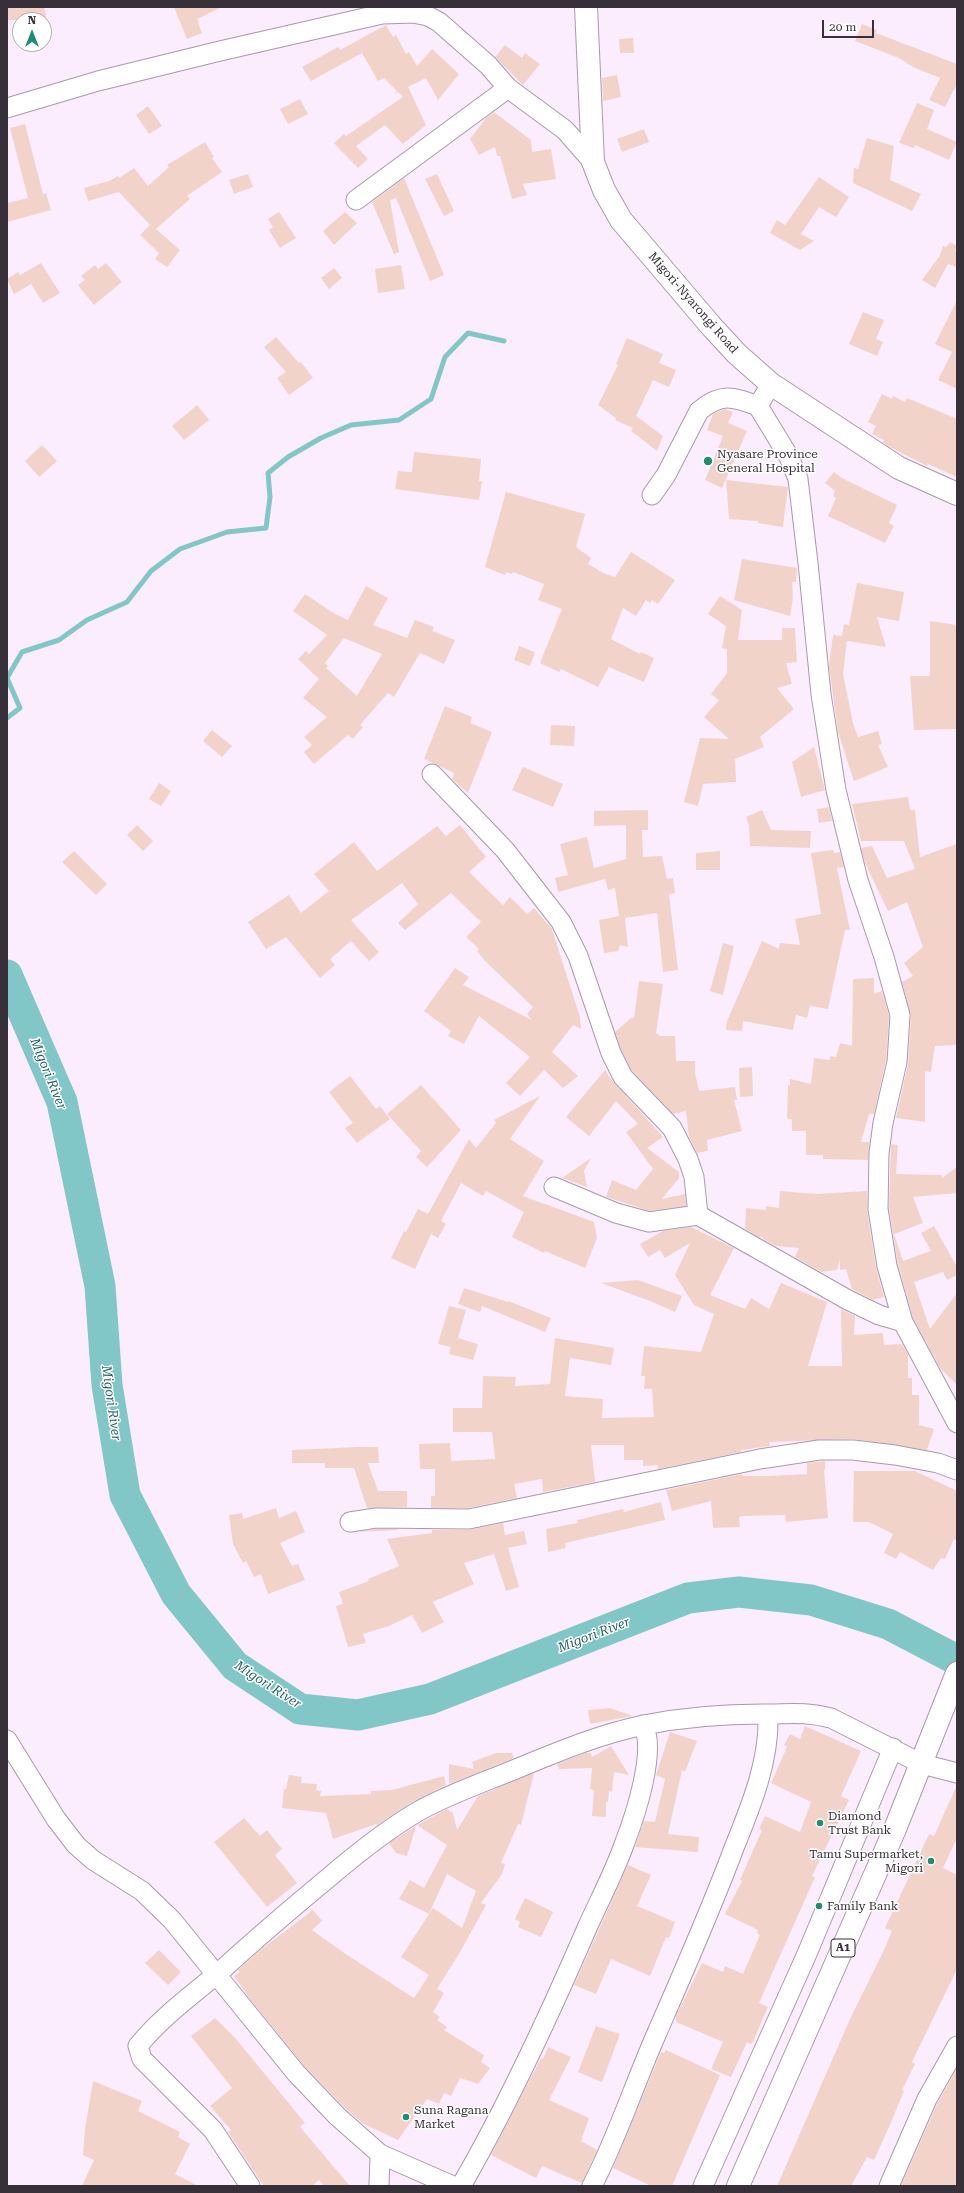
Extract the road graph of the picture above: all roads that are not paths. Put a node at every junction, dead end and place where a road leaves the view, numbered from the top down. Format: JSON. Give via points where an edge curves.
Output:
{"nodes":[{"id":1,"x":586,"y":7,"type":"edge"},
{"id":2,"x":508,"y":88,"type":"junction"},
{"id":3,"x":7,"y":108,"type":"edge"},
{"id":4,"x":592,"y":162,"type":"junction"},
{"id":5,"x":356,"y":200,"type":"dead end"},
{"id":6,"x":771,"y":384,"type":"junction"},
{"id":7,"x":758,"y":406,"type":"junction"},
{"id":8,"x":957,"y":494,"type":"edge"},
{"id":9,"x":652,"y":495,"type":"dead end"},
{"id":10,"x":432,"y":774,"type":"dead end"},
{"id":11,"x":554,"y":1187,"type":"dead end"},
{"id":12,"x":698,"y":1216,"type":"junction"},
{"id":13,"x":903,"y":1322,"type":"junction"},
{"id":14,"x":957,"y":1423,"type":"edge"},
{"id":15,"x":957,"y":1470,"type":"edge"},
{"id":16,"x":350,"y":1522,"type":"dead end"},
{"id":17,"x":957,"y":1673,"type":"edge"},
{"id":18,"x":768,"y":1714,"type":"junction"},
{"id":19,"x":643,"y":1725,"type":"junction"},
{"id":20,"x":7,"y":1740,"type":"edge"},
{"id":21,"x":893,"y":1748,"type":"junction"},
{"id":22,"x":922,"y":1764,"type":"junction"},
{"id":23,"x":957,"y":1773,"type":"edge"},
{"id":24,"x":217,"y":1974,"type":"junction"},
{"id":25,"x":957,"y":2046,"type":"edge"},
{"id":26,"x":380,"y":2154,"type":"junction"},
{"id":27,"x":250,"y":2186,"type":"edge"},
{"id":28,"x":379,"y":2186,"type":"edge"},
{"id":29,"x":453,"y":2186,"type":"edge"},
{"id":30,"x":461,"y":2186,"type":"edge"},
{"id":31,"x":592,"y":2186,"type":"edge"},
{"id":32,"x":703,"y":2186,"type":"edge"},
{"id":33,"x":738,"y":2186,"type":"edge"},
{"id":34,"x":889,"y":2186,"type":"edge"}],
"edges":[{"from":1,"to":4,"type":"main road","name":"Migori-Nyarongi Road"},
{"from":2,"to":3,"type":"street","via":[[488,65],[439,22],[428,16],[400,12],[220,51],[98,81]]},
{"from":2,"to":4,"type":"street","via":[[565,130]]},
{"from":2,"to":5,"type":"street"},
{"from":4,"to":6,"type":"main road","name":"Migori-Nyarongi Road","via":[[621,220],[712,328],[736,354]]},
{"from":6,"to":7,"type":"street"},
{"from":6,"to":8,"type":"main road","name":"Migori-Nyarongi Road","via":[[900,468]]},
{"from":7,"to":9,"type":"street","via":[[729,396],[708,404],[699,411]]},
{"from":7,"to":13,"type":"street","via":[[790,456],[798,478],[821,694],[836,790],[858,880],[900,1015],[898,1062],[883,1123],[877,1181],[882,1244]]},
{"from":10,"to":12,"type":"street","via":[[505,850],[561,922],[578,956],[611,1053],[623,1077],[672,1128],[688,1159],[694,1177]]},
{"from":11,"to":12,"type":"street","via":[[616,1213],[649,1222]]},
{"from":12,"to":13,"type":"street","via":[[848,1300],[879,1315]]},
{"from":13,"to":14,"type":"street"},
{"from":15,"to":16,"type":"street","via":[[938,1463],[895,1455],[853,1450],[819,1450],[760,1459],[469,1519],[376,1518]]},
{"from":17,"to":22,"type":"main road","number":"A1"},
{"from":18,"to":19,"type":"street","via":[[690,1717]]},
{"from":18,"to":21,"type":"street","via":[[783,1712],[831,1718]]},
{"from":18,"to":31,"type":"street","via":[[764,1756],[743,1827],[703,1929]]},
{"from":19,"to":24,"type":"street","via":[[544,1756],[418,1812],[385,1833],[341,1867]]},
{"from":19,"to":30,"type":"street","via":[[648,1740],[646,1760],[640,1795],[625,1842],[499,2120]]},
{"from":20,"to":24,"type":"street","via":[[56,1819],[76,1845],[93,1860],[142,1891],[172,1920]]},
{"from":21,"to":22,"type":"street"},
{"from":21,"to":32,"type":"street","via":[[806,1956]]},
{"from":22,"to":23,"type":"street"},
{"from":22,"to":33,"type":"main road","number":"A1"},
{"from":24,"to":26,"type":"street","via":[[296,2072],[337,2116]]},
{"from":24,"to":27,"type":"street","via":[[157,2026],[138,2046],[138,2050],[142,2059],[213,2130]]},
{"from":25,"to":34,"type":"street","via":[[927,2099]]},
{"from":26,"to":28,"type":"street"},
{"from":26,"to":29,"type":"street"}]}
